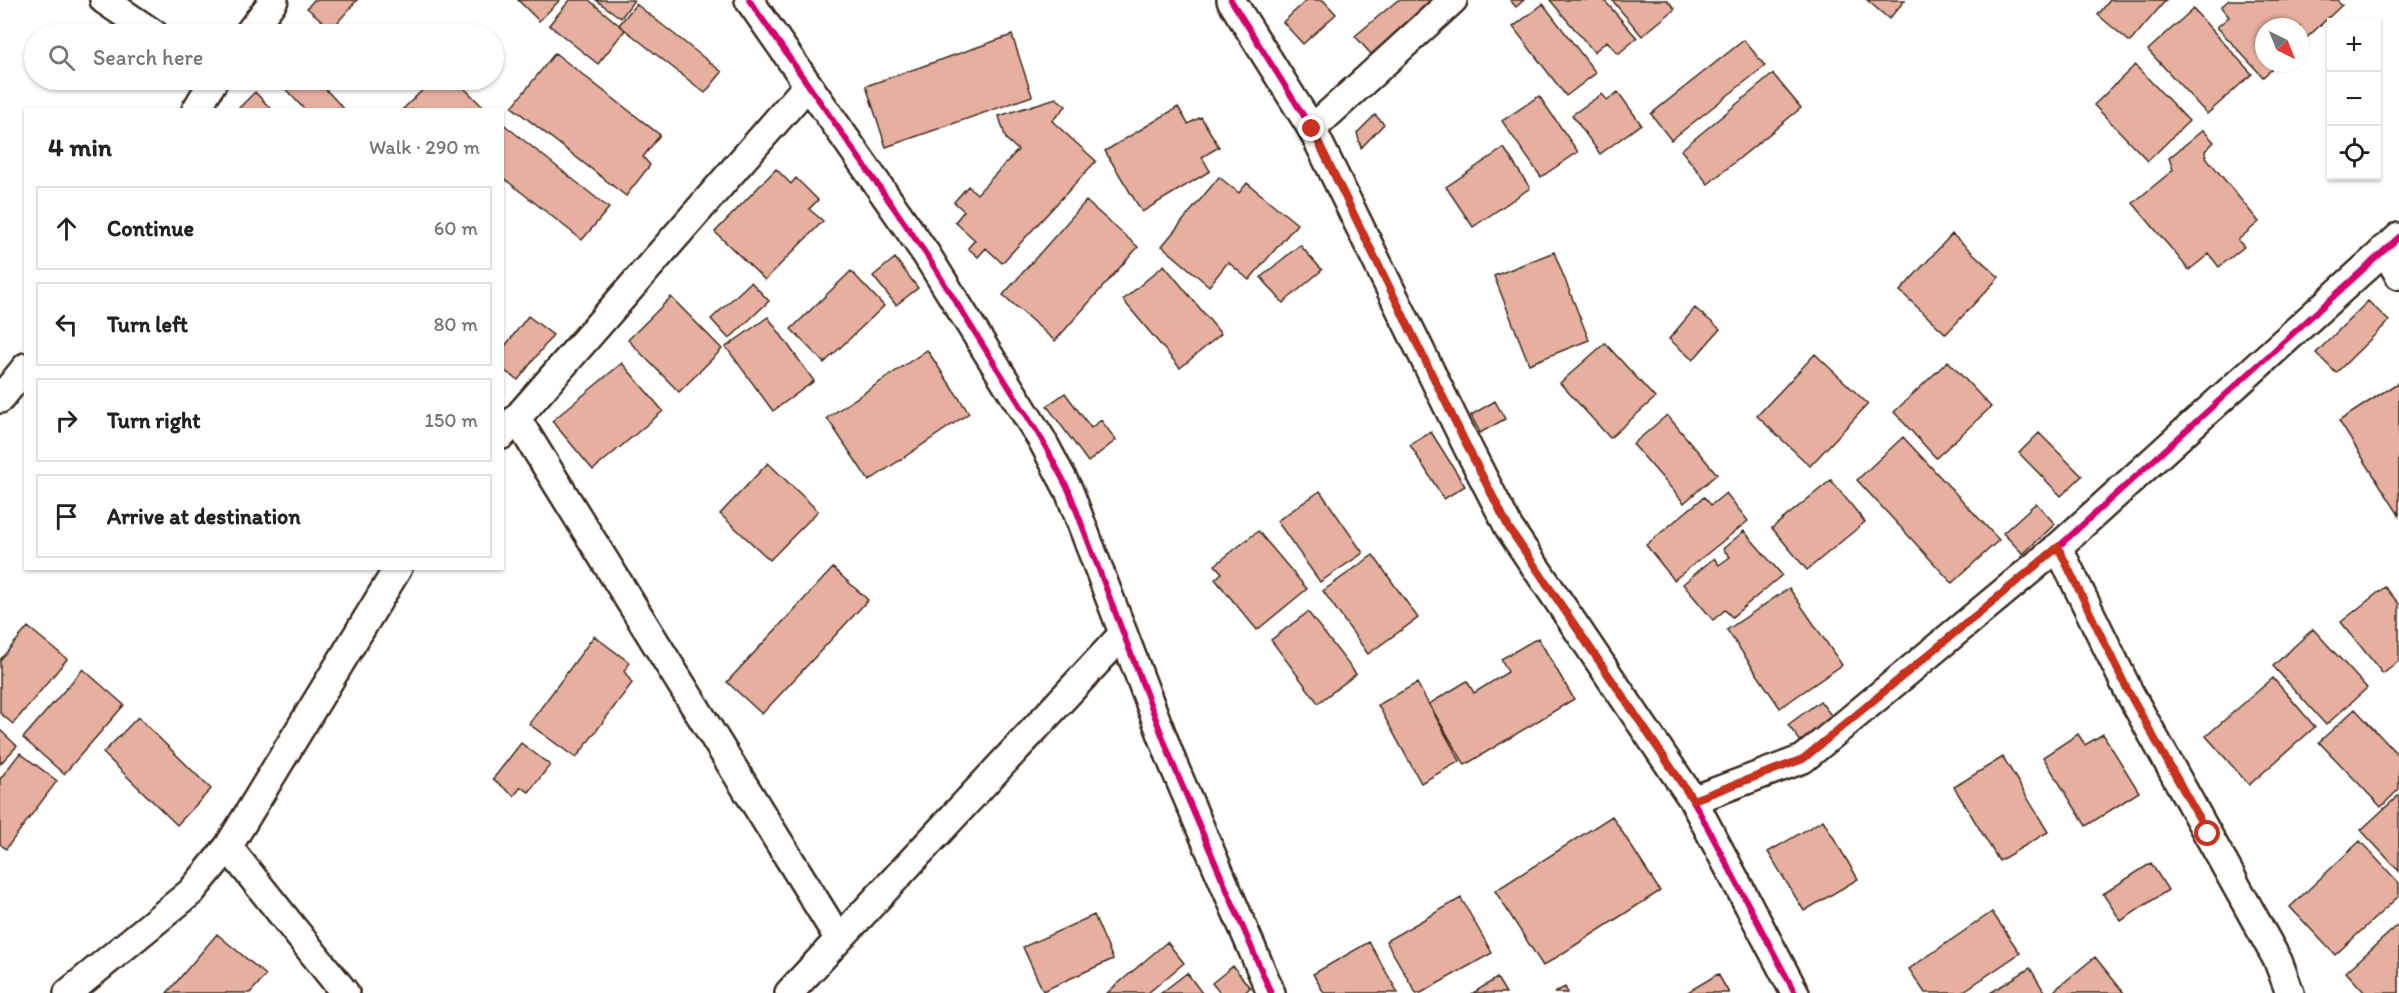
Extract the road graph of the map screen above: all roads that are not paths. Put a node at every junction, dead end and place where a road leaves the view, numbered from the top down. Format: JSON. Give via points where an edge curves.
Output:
{"nodes":[{"id":1,"x":104,"y":0,"type":"edge"},
{"id":2,"x":274,"y":0,"type":"edge"},
{"id":3,"x":748,"y":0,"type":"edge"},
{"id":4,"x":1231,"y":0,"type":"edge"},
{"id":5,"x":1453,"y":0,"type":"edge"},
{"id":6,"x":139,"y":24,"type":"edge"},
{"id":7,"x":256,"y":24,"type":"edge"},
{"id":8,"x":807,"y":86,"type":"junction"},
{"id":9,"x":208,"y":90,"type":"edge"},
{"id":10,"x":197,"y":108,"type":"edge"},
{"id":11,"x":1312,"y":129,"type":"junction"},
{"id":12,"x":2391,"y":243,"type":"edge"},
{"id":13,"x":2399,"y":275,"type":"edge"},
{"id":14,"x":24,"y":369,"type":"edge"},
{"id":15,"x":0,"y":399,"type":"edge"},
{"id":16,"x":510,"y":427,"type":"edge"},
{"id":17,"x":2058,"y":547,"type":"junction"},
{"id":18,"x":397,"y":570,"type":"edge"},
{"id":19,"x":1123,"y":634,"type":"junction"},
{"id":20,"x":1693,"y":800,"type":"junction"},
{"id":21,"x":228,"y":847,"type":"junction"},
{"id":22,"x":839,"y":939,"type":"junction"},
{"id":23,"x":68,"y":993,"type":"edge"},
{"id":24,"x":345,"y":993,"type":"edge"},
{"id":25,"x":789,"y":993,"type":"edge"},
{"id":26,"x":1271,"y":993,"type":"edge"},
{"id":27,"x":1795,"y":993,"type":"edge"},
{"id":28,"x":2290,"y":993,"type":"edge"}],
"edges":[{"from":1,"to":6,"type":"street"},
{"from":2,"to":7,"type":"street"},
{"from":3,"to":8,"type":"street"},
{"from":4,"to":11,"type":"street"},
{"from":5,"to":11,"type":"street"},
{"from":8,"to":16,"type":"street"},
{"from":8,"to":19,"type":"street","via":[[926,254],[1042,440],[1070,491]]},
{"from":9,"to":10,"type":"street"},
{"from":11,"to":20,"type":"street","via":[[1509,528]]},
{"from":12,"to":13,"type":"street"},
{"from":12,"to":17,"type":"street"},
{"from":14,"to":15,"type":"street"},
{"from":16,"to":22,"type":"street"},
{"from":17,"to":20,"type":"street","via":[[1803,759]]},
{"from":17,"to":28,"type":"street","via":[[2129,693],[2278,961]]},
{"from":18,"to":21,"type":"street"},
{"from":19,"to":22,"type":"street"},
{"from":19,"to":26,"type":"street","via":[[1173,764]]},
{"from":20,"to":27,"type":"street"},
{"from":21,"to":23,"type":"street","via":[[191,892]]},
{"from":21,"to":24,"type":"street"},
{"from":22,"to":25,"type":"street"}]}
